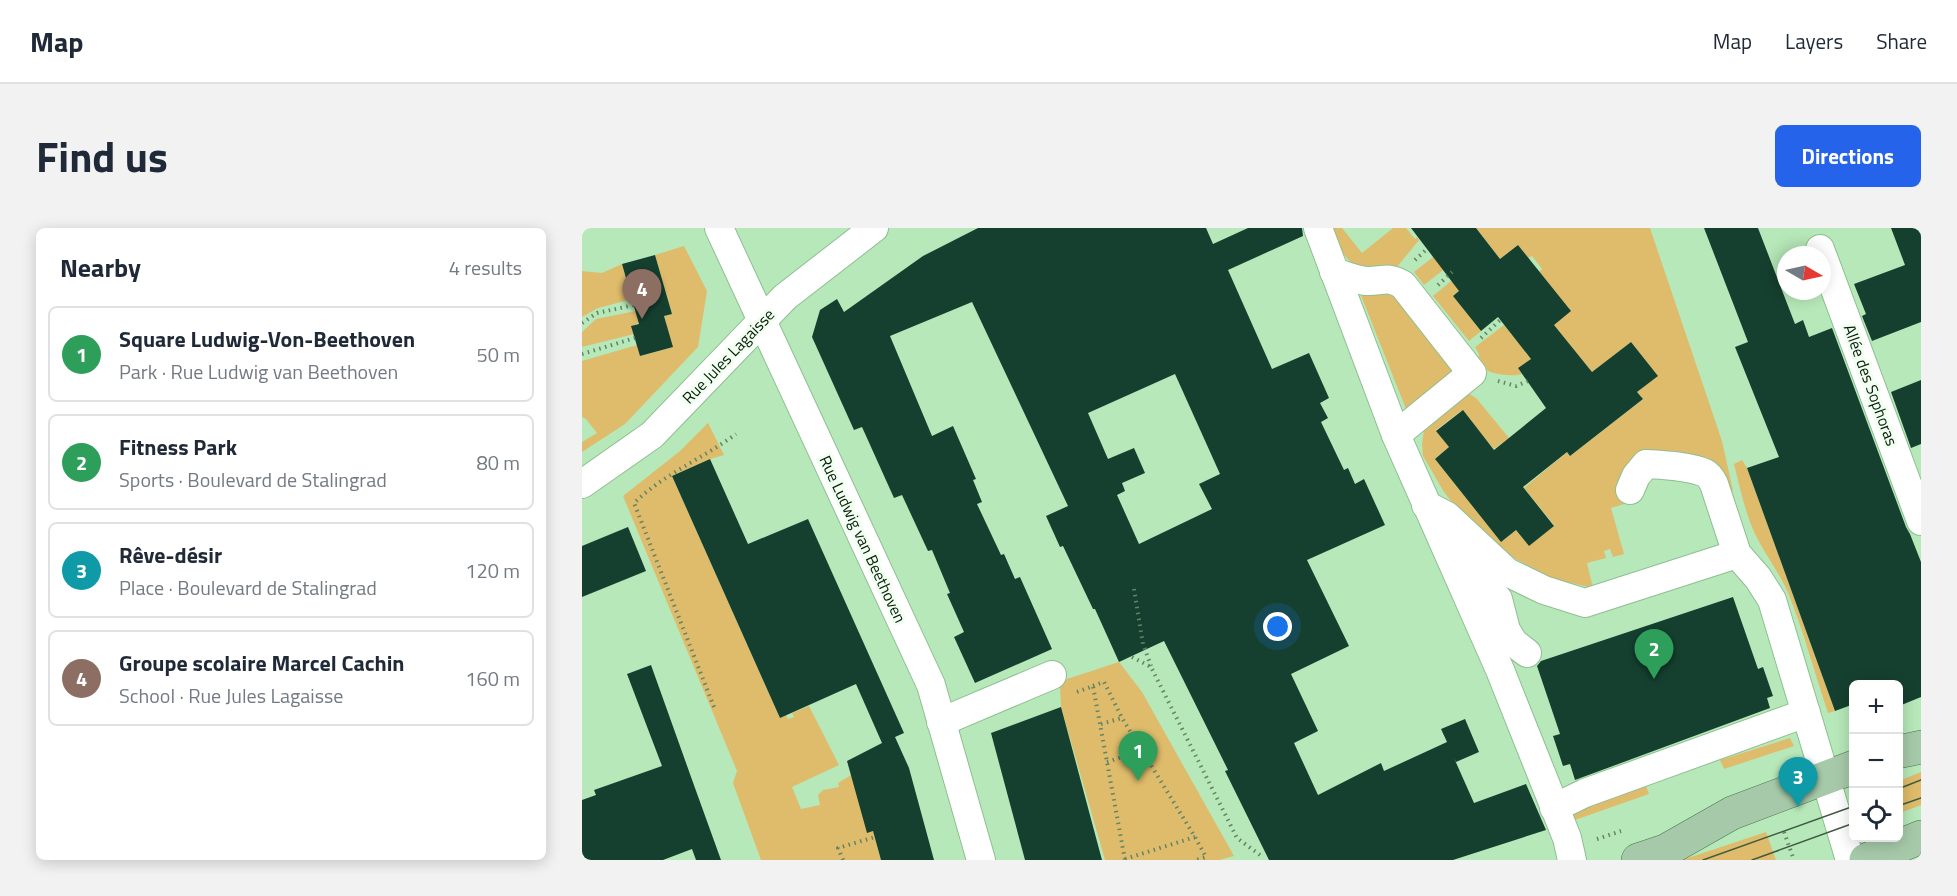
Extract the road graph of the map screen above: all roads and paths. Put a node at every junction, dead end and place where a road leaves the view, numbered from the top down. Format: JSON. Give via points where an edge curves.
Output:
{"nodes":[{"id":1,"x":719,"y":228,"type":"edge"},
{"id":2,"x":874,"y":228,"type":"edge"},
{"id":3,"x":1318,"y":228,"type":"edge"},
{"id":4,"x":1334,"y":272,"type":"junction"},
{"id":5,"x":1831,"y":279,"type":"edge"},
{"id":6,"x":634,"y":305,"type":"dead end"},
{"id":7,"x":762,"y":321,"type":"junction"},
{"id":8,"x":582,"y":323,"type":"edge"},
{"id":9,"x":635,"y":338,"type":"dead end"},
{"id":10,"x":582,"y":354,"type":"edge"},
{"id":11,"x":736,"y":434,"type":"dead end"},
{"id":12,"x":1396,"y":435,"type":"junction"},
{"id":13,"x":582,"y":484,"type":"edge"},
{"id":14,"x":1630,"y":490,"type":"dead end"},
{"id":15,"x":1425,"y":505,"type":"junction"},
{"id":16,"x":1921,"y":521,"type":"edge"},
{"id":17,"x":1737,"y":554,"type":"junction"},
{"id":18,"x":1134,"y":590,"type":"dead end"},
{"id":19,"x":1527,"y":653,"type":"dead end"},
{"id":20,"x":1132,"y":657,"type":"dead end"},
{"id":21,"x":1151,"y":667,"type":"junction"},
{"id":22,"x":1062,"y":685,"type":"joint"},
{"id":23,"x":1094,"y":686,"type":"junction"},
{"id":24,"x":714,"y":707,"type":"dead end"},
{"id":25,"x":1806,"y":713,"type":"junction"},
{"id":26,"x":1122,"y":718,"type":"junction"},
{"id":27,"x":941,"y":722,"type":"junction"},
{"id":28,"x":1101,"y":724,"type":"junction"},
{"id":29,"x":1921,"y":747,"type":"edge"},
{"id":30,"x":1142,"y":750,"type":"junction"},
{"id":31,"x":1903,"y":751,"type":"edge"},
{"id":32,"x":1107,"y":762,"type":"junction"},
{"id":33,"x":1839,"y":772,"type":"edge"},
{"id":34,"x":1554,"y":808,"type":"junction"},
{"id":35,"x":1784,"y":832,"type":"dead end"},
{"id":36,"x":874,"y":837,"type":"dead end"},
{"id":37,"x":1195,"y":837,"type":"junction"},
{"id":38,"x":1921,"y":837,"type":"edge"},
{"id":39,"x":1260,"y":855,"type":"dead end"},
{"id":40,"x":1125,"y":859,"type":"edge"},
{"id":41,"x":843,"y":860,"type":"edge"},
{"id":42,"x":981,"y":860,"type":"edge"},
{"id":43,"x":1196,"y":860,"type":"edge"},
{"id":44,"x":1572,"y":860,"type":"edge"},
{"id":45,"x":1638,"y":860,"type":"edge"},
{"id":46,"x":1794,"y":860,"type":"edge"},
{"id":47,"x":1850,"y":860,"type":"edge"},
{"id":48,"x":1866,"y":860,"type":"edge"}],
"edges":[{"from":1,"to":7,"type":"street","name":"Rue Ludwig van Beethoven"},
{"from":2,"to":7,"type":"street","name":"Rue Jules Lagaisse","via":[[785,297]]},
{"from":3,"to":4,"type":"street"},
{"from":4,"to":12,"type":"street"},
{"from":4,"to":12,"type":"street","via":[[1367,281],[1395,280],[1403,285],[1472,373]]},
{"from":5,"to":16,"type":"street","name":"Allée des Sophoras"},
{"from":6,"to":8,"type":"path","via":[[597,314]]},
{"from":7,"to":13,"type":"street","name":"Rue Jules Lagaisse","via":[[652,435]]},
{"from":7,"to":27,"type":"street","name":"Rue Ludwig van Beethoven","via":[[931,685]]},
{"from":9,"to":10,"type":"path"},
{"from":11,"to":24,"type":"path","via":[[710,453],[680,467],[634,503]]},
{"from":12,"to":15,"type":"street"},
{"from":14,"to":17,"type":"street","via":[[1646,464],[1704,473],[1714,484]]},
{"from":15,"to":17,"type":"street","via":[[1447,516],[1507,572],[1544,590],[1585,603]]},
{"from":15,"to":19,"type":"street","via":[[1498,599],[1506,630]]},
{"from":15,"to":34,"type":"street","via":[[1486,639]]},
{"from":17,"to":25,"type":"street","via":[[1772,600]]},
{"from":18,"to":21,"type":"path"},
{"from":20,"to":21,"type":"path"},
{"from":21,"to":39,"type":"path","via":[[1238,838]]},
{"from":22,"to":23,"type":"path"},
{"from":22,"to":27,"type":"street"},
{"from":23,"to":26,"type":"path","via":[[1104,682]]},
{"from":23,"to":28,"type":"path"},
{"from":25,"to":33,"type":"street"},
{"from":25,"to":34,"type":"street"},
{"from":26,"to":28,"type":"path"},
{"from":26,"to":30,"type":"path"},
{"from":27,"to":42,"type":"street","name":"Rue Ludwig van Beethoven"},
{"from":28,"to":32,"type":"path"},
{"from":29,"to":31,"type":"main road"},
{"from":30,"to":32,"type":"path"},
{"from":30,"to":37,"type":"path"},
{"from":32,"to":40,"type":"path"},
{"from":33,"to":45,"type":"main road","via":[[1732,813],[1665,851]]},
{"from":33,"to":47,"type":"street"},
{"from":34,"to":44,"type":"street"},
{"from":35,"to":46,"type":"path"},
{"from":36,"to":41,"type":"path","via":[[838,848]]},
{"from":37,"to":40,"type":"path"},
{"from":37,"to":43,"type":"path","via":[[1206,857]]},
{"from":38,"to":48,"type":"main road"}]}
